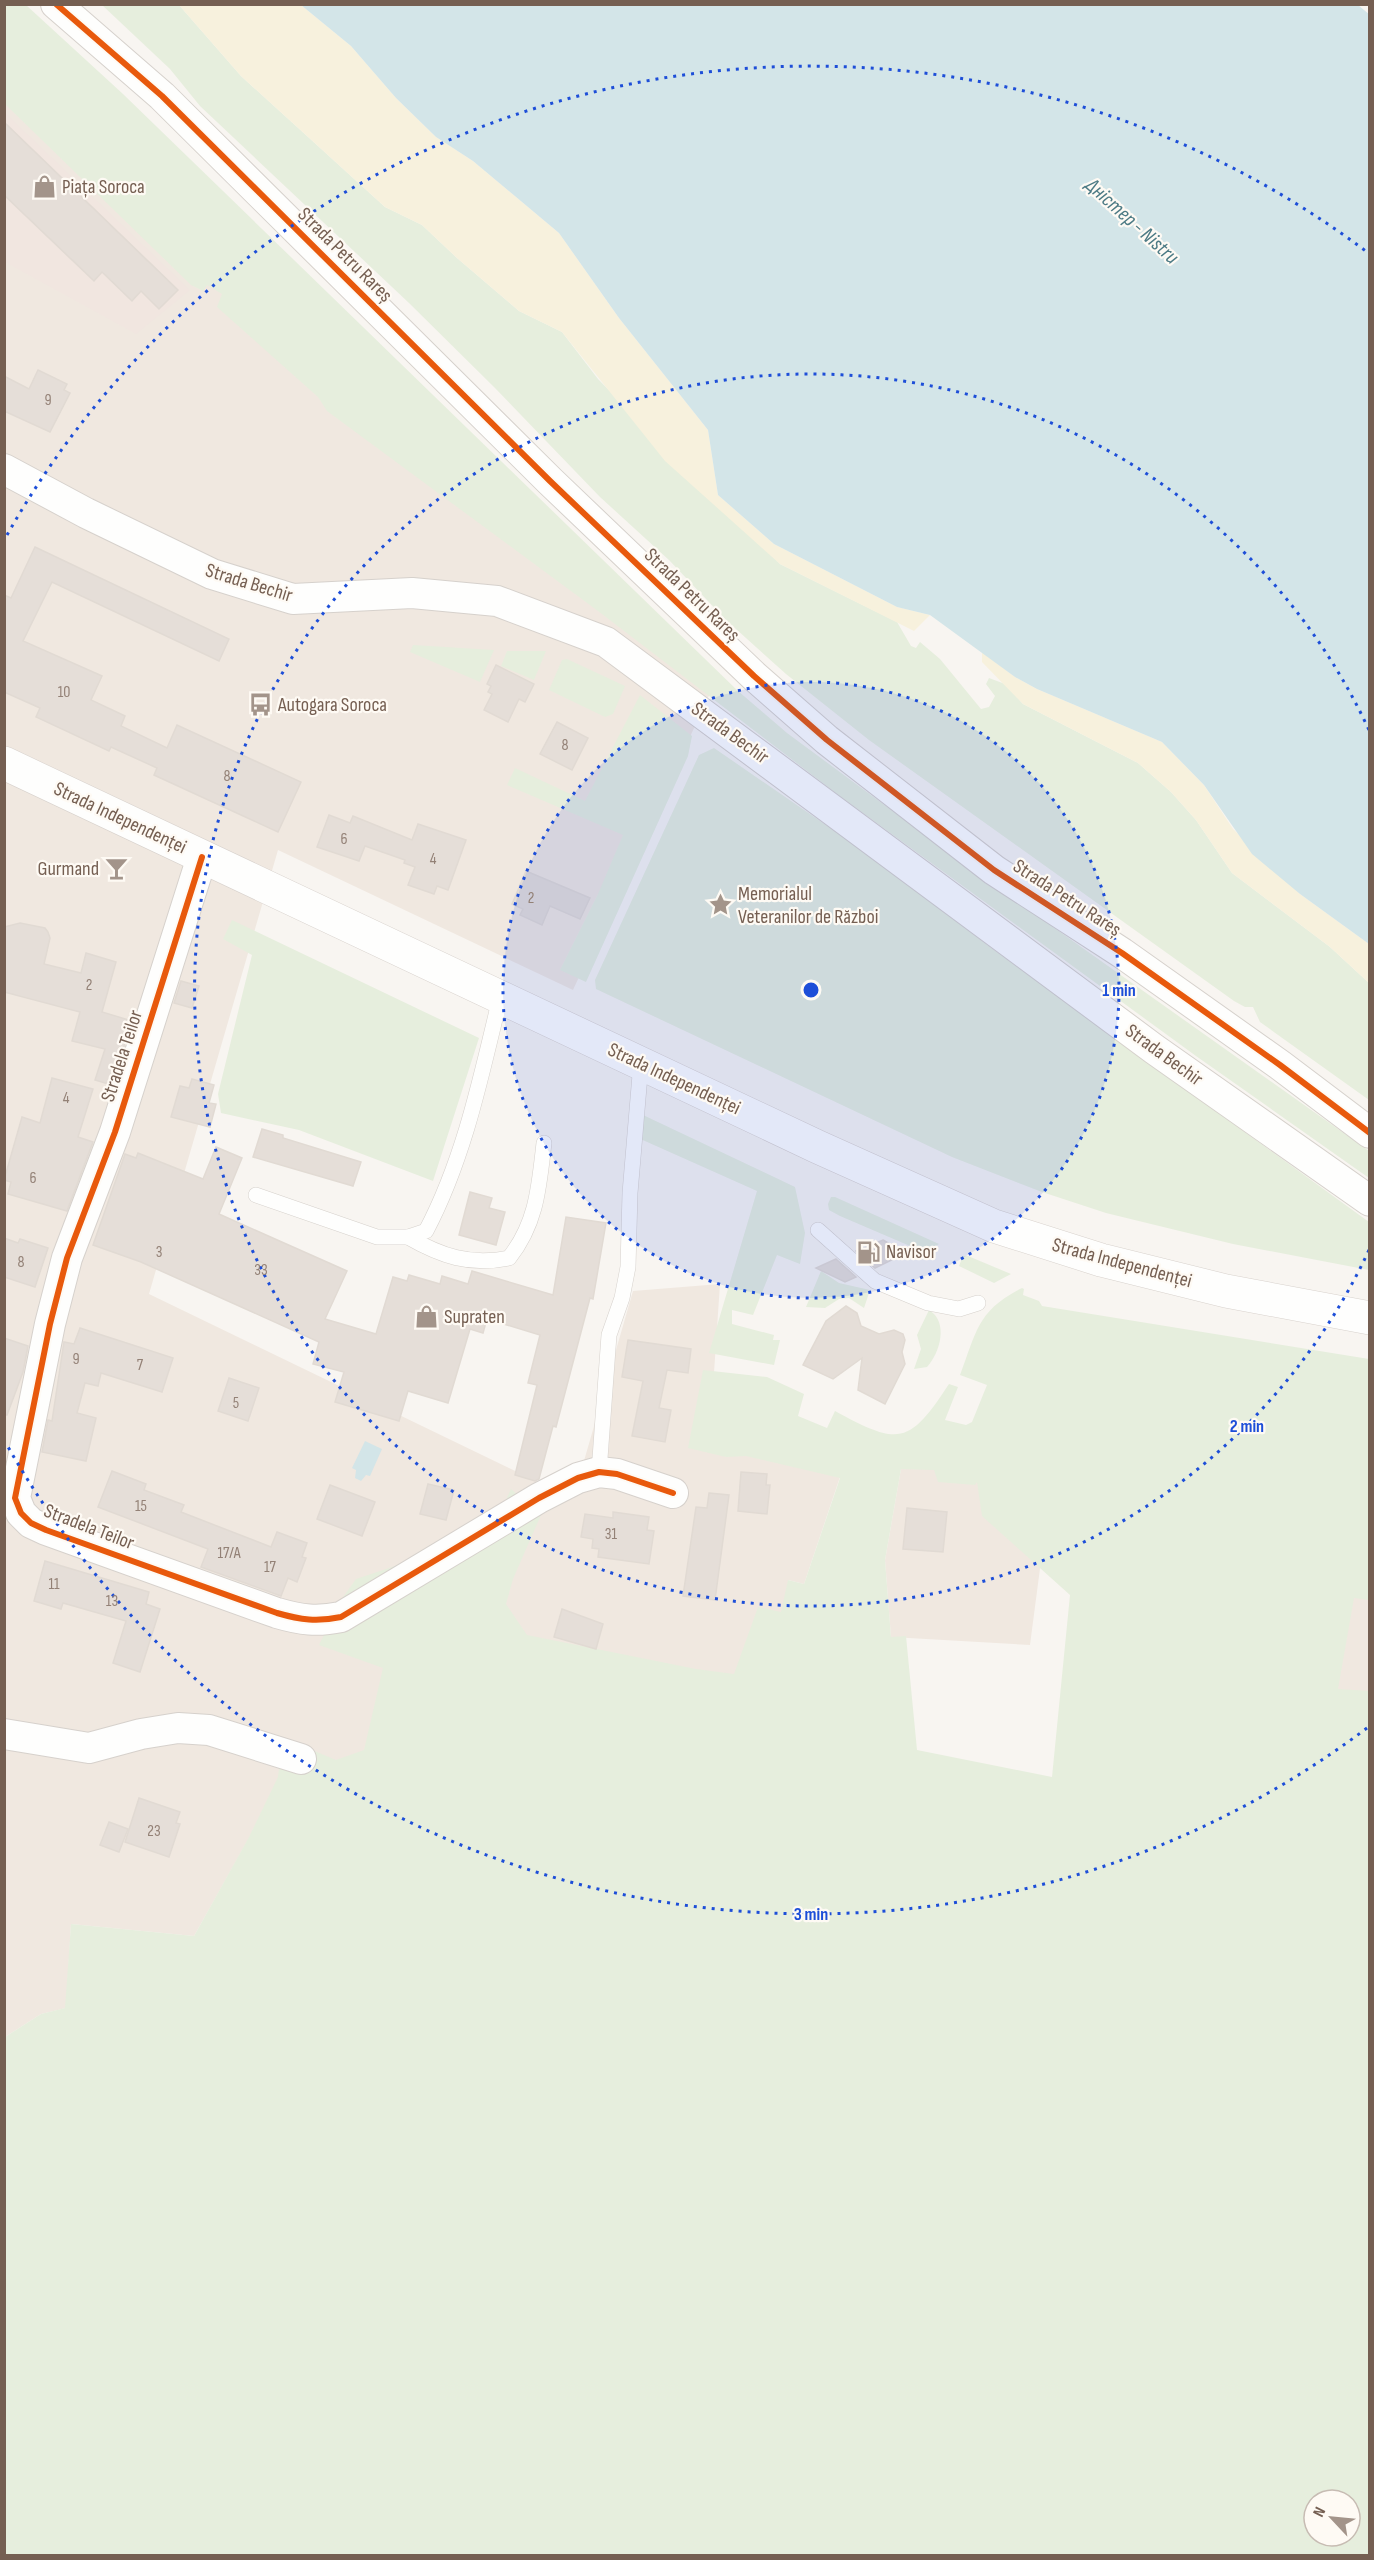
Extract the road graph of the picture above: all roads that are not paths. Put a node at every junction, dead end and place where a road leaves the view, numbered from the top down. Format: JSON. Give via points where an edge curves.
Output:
{"nodes":[{"id":1,"x":56,"y":4,"type":"edge"},
{"id":2,"x":4,"y":469,"type":"edge"},
{"id":3,"x":4,"y":763,"type":"edge"},
{"id":4,"x":202,"y":857,"type":"junction"},
{"id":5,"x":500,"y":998,"type":"junction"},
{"id":6,"x":641,"y":1063,"type":"junction"},
{"id":7,"x":1370,"y":1133,"type":"edge"},
{"id":8,"x":544,"y":1143,"type":"dead end"},
{"id":9,"x":256,"y":1195,"type":"dead end"},
{"id":10,"x":1370,"y":1201,"type":"edge"},
{"id":11,"x":818,"y":1230,"type":"dead end"},
{"id":12,"x":408,"y":1237,"type":"junction"},
{"id":13,"x":978,"y":1303,"type":"dead end"},
{"id":14,"x":1370,"y":1318,"type":"edge"},
{"id":15,"x":599,"y":1472,"type":"junction"},
{"id":16,"x":673,"y":1493,"type":"dead end"},
{"id":17,"x":10,"y":1503,"type":"edge"},
{"id":18,"x":4,"y":1734,"type":"edge"},
{"id":19,"x":301,"y":1759,"type":"dead end"}],
"edges":[{"from":1,"to":7,"type":"street","name":"Strada Petru Rareș","via":[[162,96],[550,482],[827,740],[994,870],[1122,953]]},
{"from":2,"to":10,"type":"street","name":"Strada Bechir","via":[[212,574],[293,599],[412,593],[497,601],[606,642],[1154,1049]]},
{"from":3,"to":4,"type":"main road","name":"Strada Independenței"},
{"from":4,"to":5,"type":"main road","name":"Strada Independenței"},
{"from":4,"to":17,"type":"street","name":"Stradela Teilor","via":[[115,1132],[67,1258]]},
{"from":5,"to":6,"type":"main road","name":"Strada Independenței"},
{"from":5,"to":12,"type":"lane","via":[[446,1194],[426,1231]]},
{"from":6,"to":14,"type":"main road","name":"Strada Independenței","via":[[994,1226],[1101,1260],[1226,1291]]},
{"from":6,"to":15,"type":"lane","via":[[628,1267],[609,1335]]},
{"from":8,"to":12,"type":"lane","via":[[537,1198],[524,1239],[509,1258],[493,1261],[436,1254]]},
{"from":9,"to":12,"type":"lane","via":[[377,1237]]},
{"from":11,"to":13,"type":"lane","via":[[875,1281],[928,1303],[959,1309]]},
{"from":15,"to":16,"type":"street"},
{"from":15,"to":17,"type":"street","name":"Stradela Teilor","via":[[539,1498],[341,1617],[319,1621],[303,1621],[278,1613],[46,1530]]},
{"from":18,"to":19,"type":"street","via":[[89,1748],[178,1728],[208,1730]]}]}
